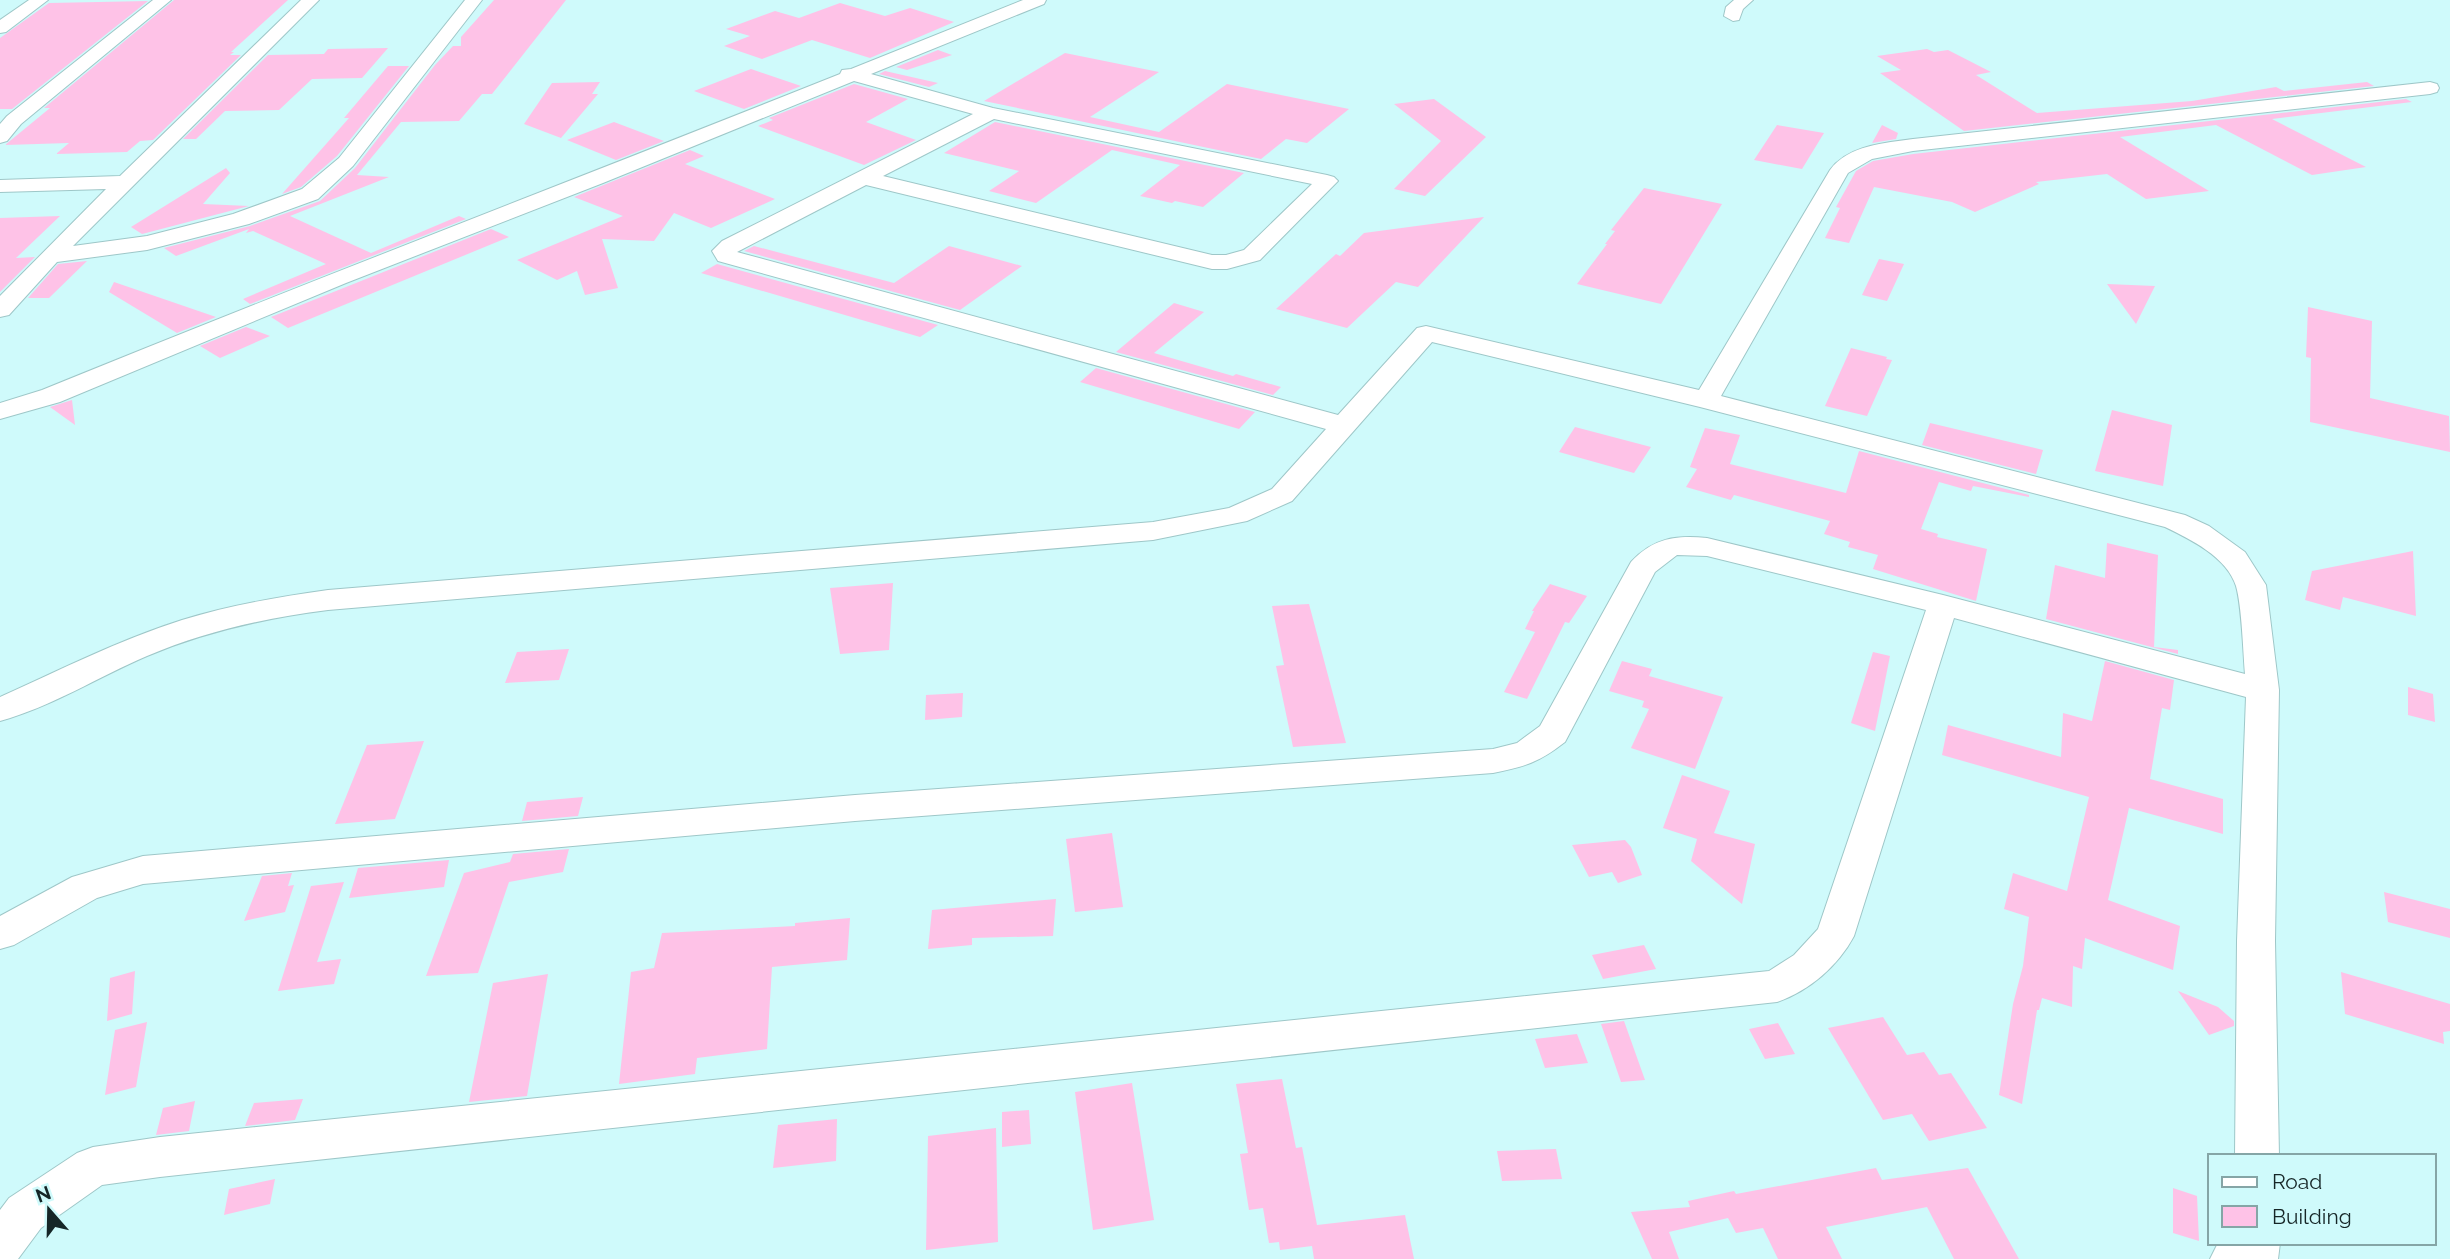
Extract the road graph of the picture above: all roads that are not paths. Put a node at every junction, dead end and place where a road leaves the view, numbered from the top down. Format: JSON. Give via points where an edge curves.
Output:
{"nodes":[{"id":1,"x":40,"y":0,"type":"edge"},
{"id":2,"x":163,"y":0,"type":"edge"},
{"id":3,"x":311,"y":0,"type":"edge"},
{"id":4,"x":474,"y":0,"type":"edge"},
{"id":5,"x":1038,"y":0,"type":"edge"},
{"id":6,"x":1745,"y":0,"type":"edge"},
{"id":7,"x":1733,"y":16,"type":"dead end"},
{"id":8,"x":0,"y":27,"type":"edge"},
{"id":9,"x":849,"y":74,"type":"junction"},
{"id":10,"x":2430,"y":88,"type":"dead end"},
{"id":11,"x":991,"y":113,"type":"junction"},
{"id":12,"x":7,"y":120,"type":"edge"},
{"id":13,"x":0,"y":137,"type":"edge"},
{"id":14,"x":863,"y":178,"type":"junction"},
{"id":15,"x":126,"y":182,"type":"junction"},
{"id":16,"x":0,"y":186,"type":"edge"},
{"id":17,"x":50,"y":256,"type":"junction"},
{"id":18,"x":0,"y":310,"type":"edge"},
{"id":19,"x":1706,"y":400,"type":"junction"},
{"id":20,"x":0,"y":411,"type":"edge"},
{"id":21,"x":1343,"y":425,"type":"junction"},
{"id":22,"x":1943,"y":605,"type":"junction"},
{"id":23,"x":2263,"y":690,"type":"junction"},
{"id":24,"x":0,"y":710,"type":"edge"},
{"id":25,"x":0,"y":934,"type":"edge"},
{"id":26,"x":2257,"y":1154,"type":"edge"},
{"id":27,"x":2257,"y":1245,"type":"edge"},
{"id":28,"x":0,"y":1247,"type":"edge"},
{"id":29,"x":2233,"y":1259,"type":"edge"}],
"edges":[{"from":1,"to":8,"type":"street"},
{"from":2,"to":12,"type":"street"},
{"from":3,"to":15,"type":"street"},
{"from":4,"to":17,"type":"street","via":[[346,162],[310,194],[241,219],[147,243]]},
{"from":5,"to":9,"type":"street"},
{"from":6,"to":7,"type":"street","via":[[1735,7]]},
{"from":9,"to":11,"type":"street"},
{"from":9,"to":20,"type":"street","via":[[51,396]]},
{"from":10,"to":19,"type":"street","via":[[1913,145],[1856,158],[1840,170]]},
{"from":11,"to":14,"type":"street"},
{"from":11,"to":14,"type":"street","via":[[1327,181],[1252,255],[1212,262]]},
{"from":12,"to":13,"type":"street"},
{"from":14,"to":21,"type":"street","via":[[723,251],[726,256]]},
{"from":15,"to":16,"type":"street"},
{"from":15,"to":17,"type":"street"},
{"from":17,"to":18,"type":"street"},
{"from":19,"to":21,"type":"street","via":[[1426,333]]},
{"from":19,"to":23,"type":"street","via":[[2175,521],[2199,532],[2234,558],[2251,584]]},
{"from":21,"to":24,"type":"street","via":[[1282,495],[1237,515],[1187,526],[269,608],[163,639]]},
{"from":22,"to":23,"type":"street"},
{"from":22,"to":25,"type":"street","via":[[1707,547],[1677,544],[1655,553],[1643,569],[1553,733],[1528,753],[1493,761],[855,808],[143,870],[85,887]]},
{"from":22,"to":28,"type":"street","via":[[1835,936],[1808,966],[1777,986],[93,1167],[25,1213]]},
{"from":23,"to":26,"type":"street","via":[[2256,941]]},
{"from":27,"to":29,"type":"street","via":[[2257,1255]]}]}
